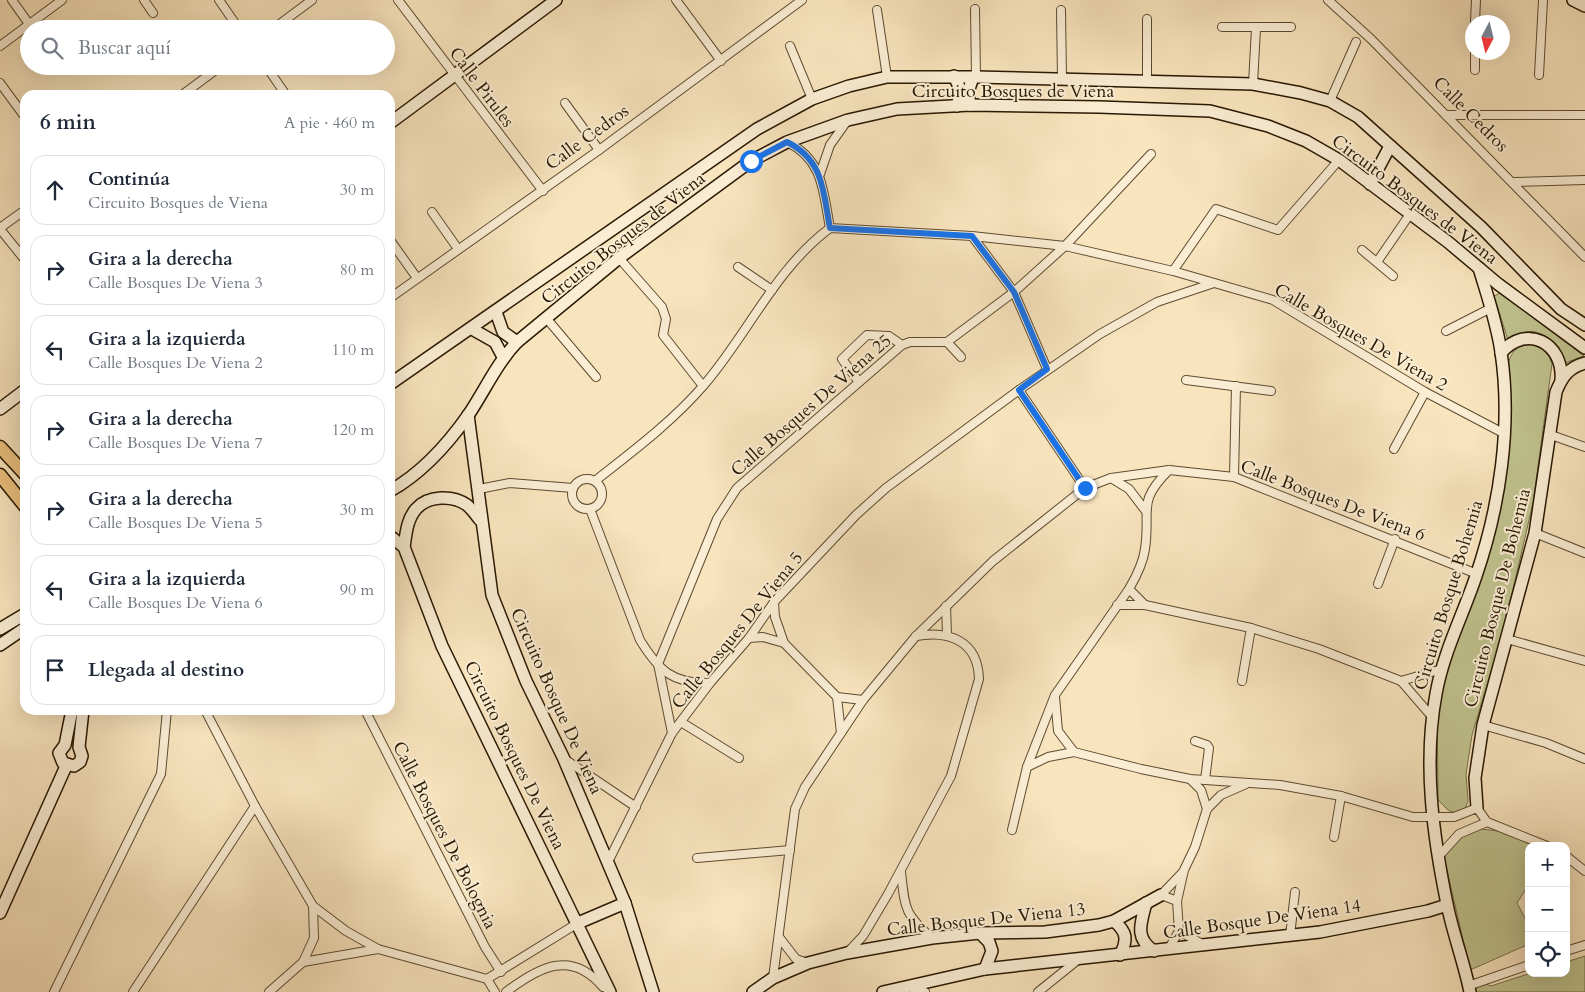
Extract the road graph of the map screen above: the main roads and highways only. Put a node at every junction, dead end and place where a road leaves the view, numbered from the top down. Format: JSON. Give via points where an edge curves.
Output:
{"nodes":[{"id":1,"x":556,"y":0,"type":"edge"},
{"id":2,"x":1573,"y":0,"type":"edge"},
{"id":3,"x":1585,"y":6,"type":"edge"},
{"id":4,"x":954,"y":76,"type":"junction"},
{"id":5,"x":975,"y":77,"type":"junction"},
{"id":6,"x":970,"y":105,"type":"junction"},
{"id":7,"x":957,"y":106,"type":"junction"},
{"id":8,"x":395,"y":119,"type":"edge"},
{"id":9,"x":1390,"y":146,"type":"junction"},
{"id":10,"x":1370,"y":184,"type":"junction"},
{"id":11,"x":1479,"y":268,"type":"junction"},
{"id":12,"x":496,"y":312,"type":"junction"},
{"id":13,"x":1585,"y":325,"type":"edge"},
{"id":14,"x":472,"y":329,"type":"junction"},
{"id":15,"x":518,"y":342,"type":"junction"},
{"id":16,"x":1585,"y":348,"type":"edge"},
{"id":17,"x":1501,"y":353,"type":"junction"},
{"id":18,"x":502,"y":357,"type":"junction"},
{"id":19,"x":1585,"y":363,"type":"edge"},
{"id":20,"x":1561,"y":380,"type":"junction"},
{"id":21,"x":395,"y":381,"type":"edge"},
{"id":22,"x":20,"y":394,"type":"edge"},
{"id":23,"x":0,"y":409,"type":"edge"},
{"id":24,"x":468,"y":415,"type":"junction"},
{"id":25,"x":0,"y":447,"type":"edge"},
{"id":26,"x":20,"y":469,"type":"edge"},
{"id":27,"x":0,"y":474,"type":"edge"},
{"id":28,"x":395,"y":488,"type":"edge"},
{"id":29,"x":20,"y":500,"type":"edge"},
{"id":30,"x":480,"y":520,"type":"junction"},
{"id":31,"x":395,"y":540,"type":"edge"},
{"id":32,"x":404,"y":547,"type":"junction"},
{"id":33,"x":20,"y":617,"type":"edge"},
{"id":34,"x":0,"y":629,"type":"edge"},
{"id":35,"x":20,"y":631,"type":"edge"},
{"id":36,"x":0,"y":644,"type":"edge"},
{"id":37,"x":75,"y":718,"type":"edge"},
{"id":38,"x":68,"y":764,"type":"junction"},
{"id":39,"x":1476,"y":808,"type":"road end"},
{"id":40,"x":1161,"y":895,"type":"road end"},
{"id":41,"x":625,"y":903,"type":"junction"},
{"id":42,"x":1146,"y":903,"type":"junction"},
{"id":43,"x":1447,"y":905,"type":"junction"},
{"id":44,"x":0,"y":913,"type":"edge"},
{"id":45,"x":1114,"y":921,"type":"junction"},
{"id":46,"x":578,"y":923,"type":"junction"},
{"id":47,"x":980,"y":933,"type":"junction"},
{"id":48,"x":1154,"y":951,"type":"junction"},
{"id":49,"x":1120,"y":955,"type":"junction"},
{"id":50,"x":985,"y":969,"type":"junction"},
{"id":51,"x":1469,"y":989,"type":"edge"},
{"id":52,"x":609,"y":992,"type":"edge"},
{"id":53,"x":653,"y":992,"type":"edge"},
{"id":54,"x":754,"y":992,"type":"edge"},
{"id":55,"x":883,"y":992,"type":"edge"}],
"edges":[{"from":1,"to":8,"type":"main road"},
{"from":2,"to":3,"type":"main road"},
{"from":4,"to":5,"type":"main road","name":"Circuito Bosques de Viena"},
{"from":4,"to":7,"type":"main road","via":[[961,92]]},
{"from":4,"to":12,"type":"main road","name":"Circuito Bosques de Viena","via":[[887,77],[812,99],[757,129]]},
{"from":5,"to":6,"type":"main road","via":[[968,92]]},
{"from":5,"to":9,"type":"main road","name":"Circuito Bosques de Viena","via":[[1253,84],[1330,101],[1358,117]]},
{"from":6,"to":7,"type":"main road","name":"Circuito Bosques de Viena"},
{"from":6,"to":10,"type":"main road","name":"Circuito Bosques de Viena","via":[[1210,111],[1268,126],[1306,141],[1339,160]]},
{"from":7,"to":15,"type":"main road","name":"Circuito Bosques de Viena","via":[[897,109],[848,120],[787,142],[751,161],[619,258]]},
{"from":9,"to":10,"type":"main road"},
{"from":9,"to":13,"type":"main road","name":"Circuito Bosques de Viena","via":[[1481,227],[1561,309]]},
{"from":10,"to":11,"type":"main road","name":"Circuito Bosques de Viena"},
{"from":11,"to":16,"type":"main road","name":"Circuito Bosques de Viena"},
{"from":11,"to":17,"type":"main road","name":"Circuito Bosque Bohemia"},
{"from":12,"to":14,"type":"main road","name":"Circuito Bosques de Viena"},
{"from":12,"to":15,"type":"main road","via":[[503,332]]},
{"from":14,"to":18,"type":"main road","via":[[495,342]]},
{"from":14,"to":21,"type":"main road","name":"Circuito Bosques de Viena"},
{"from":15,"to":18,"type":"main road","name":"Circuito Bosques de Viena"},
{"from":17,"to":20,"type":"main road","via":[[1515,341],[1526,339],[1546,343],[1560,359]]},
{"from":17,"to":43,"type":"main road","name":"Circuito Bosque Bohemia","via":[[1506,407],[1497,491],[1477,574],[1442,669],[1433,718],[1432,816]]},
{"from":18,"to":24,"type":"main road","name":"Circuito Bosques de Viena"},
{"from":19,"to":20,"type":"main road","via":[[1571,369]]},
{"from":20,"to":39,"type":"main road","name":"Circuito Bosque De Bohemia","via":[[1556,392],[1535,533],[1483,725],[1475,778]]},
{"from":22,"to":23,"type":"main road"},
{"from":24,"to":28,"type":"main road","name":"Circuito Bosques de Viena","via":[[420,471]]},
{"from":24,"to":30,"type":"main road","name":"Circuito Bosque De Viena"},
{"from":25,"to":26,"type":"main road"},
{"from":27,"to":29,"type":"main road"},
{"from":30,"to":32,"type":"main road","via":[[467,505],[451,498],[437,498],[416,509],[406,528]]},
{"from":30,"to":41,"type":"main road","name":"Circuito Bosque De Viena","via":[[490,586],[498,612]]},
{"from":31,"to":32,"type":"main road"},
{"from":32,"to":46,"type":"main road","name":"Circuito Bosques De Viena","via":[[442,646]]},
{"from":33,"to":34,"type":"main road"},
{"from":35,"to":36,"type":"main road"},
{"from":37,"to":38,"type":"main road","via":[[59,753],[63,762]]},
{"from":37,"to":38,"type":"main road","via":[[82,756],[74,766]]},
{"from":38,"to":44,"type":"main road"},
{"from":40,"to":42,"type":"main road","name":"Calle Bosque De Viena 13"},
{"from":41,"to":46,"type":"main road"},
{"from":41,"to":53,"type":"main road","name":"Circuito Bosque De Viena"},
{"from":42,"to":45,"type":"main road","name":"Calle Bosque De Viena 13"},
{"from":42,"to":48,"type":"main road","via":[[1141,936],[1145,945]]},
{"from":43,"to":48,"type":"main road","name":"Calle Bosque De Viena 14","via":[[1290,936]]},
{"from":43,"to":51,"type":"main road","name":"Circuito Bosque Bohemia"},
{"from":45,"to":47,"type":"main road","name":"Calle Bosque De Viena 13","via":[[1045,932]]},
{"from":45,"to":49,"type":"main road","via":[[1126,937]]},
{"from":46,"to":52,"type":"main road","name":"Circuito Bosques De Viena"},
{"from":47,"to":50,"type":"main road","via":[[992,951]]},
{"from":47,"to":54,"type":"main road","name":"Calle Bosque De Viena 13","via":[[932,938],[808,963],[773,978]]},
{"from":48,"to":49,"type":"main road","name":"Calle Bosque De Viena 14"},
{"from":49,"to":50,"type":"main road","name":"Calle Bosque De Viena 14"},
{"from":50,"to":55,"type":"main road"}]}
